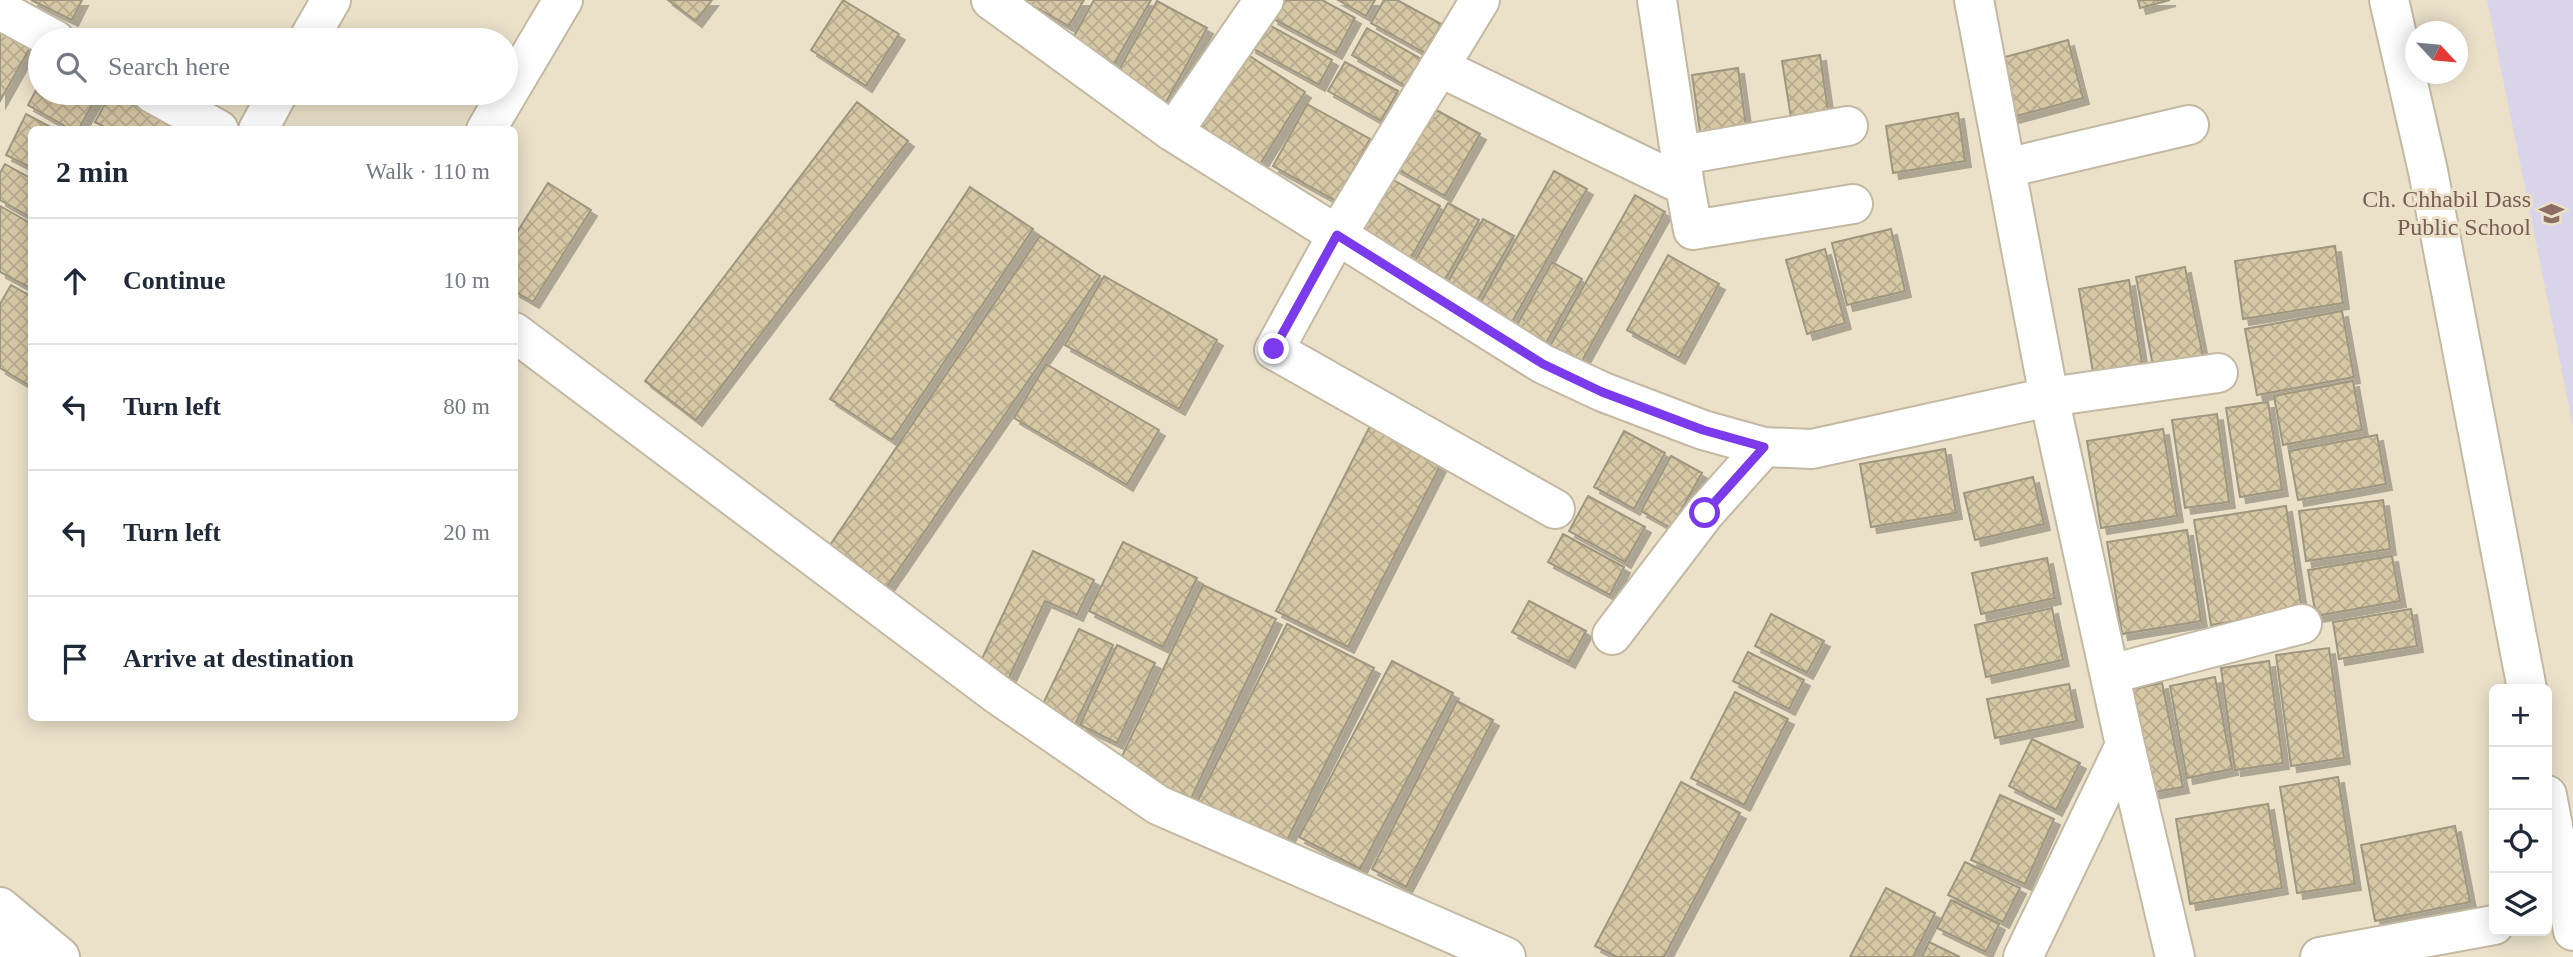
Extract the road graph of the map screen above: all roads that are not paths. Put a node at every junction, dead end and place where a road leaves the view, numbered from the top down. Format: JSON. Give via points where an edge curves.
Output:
{"nodes":[{"id":1,"x":331,"y":0,"type":"edge"},
{"id":2,"x":563,"y":0,"type":"edge"},
{"id":3,"x":991,"y":0,"type":"edge"},
{"id":4,"x":1264,"y":0,"type":"edge"},
{"id":5,"x":1480,"y":0,"type":"edge"},
{"id":6,"x":1657,"y":0,"type":"edge"},
{"id":7,"x":1974,"y":0,"type":"edge"},
{"id":8,"x":2389,"y":0,"type":"edge"},
{"id":9,"x":0,"y":10,"type":"edge"},
{"id":10,"x":33,"y":28,"type":"edge"},
{"id":11,"x":315,"y":28,"type":"edge"},
{"id":12,"x":1439,"y":67,"type":"junction"},
{"id":13,"x":518,"y":76,"type":"edge"},
{"id":14,"x":174,"y":105,"type":"edge"},
{"id":15,"x":272,"y":105,"type":"edge"},
{"id":16,"x":501,"y":105,"type":"edge"},
{"id":17,"x":2189,"y":125,"type":"dead end"},
{"id":18,"x":212,"y":126,"type":"edge"},
{"id":19,"x":260,"y":126,"type":"edge"},
{"id":20,"x":488,"y":126,"type":"edge"},
{"id":21,"x":1848,"y":126,"type":"dead end"},
{"id":22,"x":1173,"y":132,"type":"junction"},
{"id":23,"x":2006,"y":168,"type":"junction"},
{"id":24,"x":1684,"y":170,"type":"junction"},
{"id":25,"x":1853,"y":204,"type":"dead end"},
{"id":26,"x":1337,"y":235,"type":"junction"},
{"id":27,"x":518,"y":335,"type":"edge"},
{"id":28,"x":2218,"y":373,"type":"dead end"},
{"id":29,"x":2049,"y":397,"type":"junction"},
{"id":30,"x":1764,"y":447,"type":"junction"},
{"id":31,"x":1555,"y":509,"type":"dead end"},
{"id":32,"x":2302,"y":624,"type":"dead end"},
{"id":33,"x":1612,"y":635,"type":"dead end"},
{"id":34,"x":2111,"y":674,"type":"junction"},
{"id":35,"x":2526,"y":684,"type":"edge"},
{"id":36,"x":2125,"y":744,"type":"junction"},
{"id":37,"x":2549,"y":810,"type":"edge"},
{"id":38,"x":0,"y":907,"type":"edge"},
{"id":39,"x":2563,"y":919,"type":"edge"},
{"id":40,"x":2489,"y":926,"type":"edge"},
{"id":41,"x":0,"y":948,"type":"edge"},
{"id":42,"x":11,"y":957,"type":"edge"},
{"id":43,"x":60,"y":957,"type":"edge"},
{"id":44,"x":1506,"y":957,"type":"edge"},
{"id":45,"x":2023,"y":957,"type":"edge"},
{"id":46,"x":2175,"y":957,"type":"edge"},
{"id":47,"x":2320,"y":957,"type":"edge"}],
"edges":[{"from":1,"to":11,"type":"street"},
{"from":2,"to":13,"type":"street"},
{"from":3,"to":22,"type":"street"},
{"from":4,"to":22,"type":"street"},
{"from":5,"to":12,"type":"street"},
{"from":6,"to":24,"type":"street"},
{"from":7,"to":23,"type":"street"},
{"from":8,"to":35,"type":"street","via":[[2428,170]]},
{"from":9,"to":10,"type":"street"},
{"from":12,"to":24,"type":"street"},
{"from":12,"to":26,"type":"street"},
{"from":14,"to":18,"type":"street"},
{"from":15,"to":19,"type":"street"},
{"from":16,"to":20,"type":"street"},
{"from":17,"to":23,"type":"street"},
{"from":21,"to":24,"type":"street"},
{"from":22,"to":26,"type":"street"},
{"from":23,"to":29,"type":"street"},
{"from":24,"to":25,"type":"street","via":[[1693,230]]},
{"from":26,"to":30,"type":"street","via":[[1543,364],[1703,430]]},
{"from":26,"to":31,"type":"street","via":[[1274,349]]},
{"from":27,"to":44,"type":"street","via":[[998,695],[1130,788],[1158,805]]},
{"from":28,"to":29,"type":"street"},
{"from":29,"to":30,"type":"street","via":[[1812,449]]},
{"from":29,"to":34,"type":"street"},
{"from":30,"to":33,"type":"street","via":[[1705,513]]},
{"from":32,"to":34,"type":"street"},
{"from":34,"to":36,"type":"street"},
{"from":36,"to":45,"type":"street"},
{"from":36,"to":46,"type":"street"},
{"from":37,"to":39,"type":"street"},
{"from":38,"to":43,"type":"street"},
{"from":40,"to":47,"type":"street"},
{"from":41,"to":42,"type":"street"}]}
